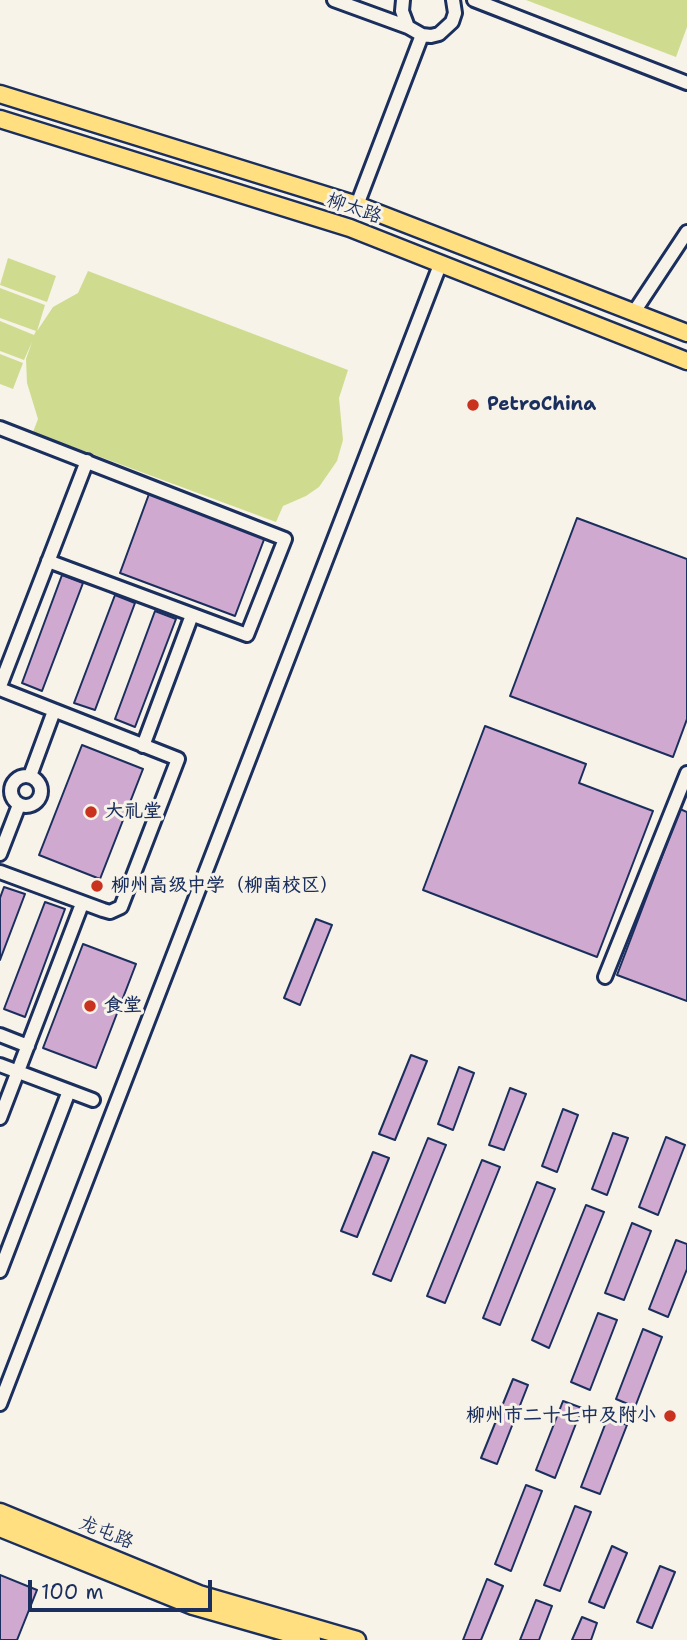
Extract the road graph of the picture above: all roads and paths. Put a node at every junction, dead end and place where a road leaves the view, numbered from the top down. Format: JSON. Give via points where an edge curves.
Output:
{"nodes":[{"id":1,"x":334,"y":0,"type":"edge"},
{"id":2,"x":403,"y":0,"type":"edge"},
{"id":3,"x":453,"y":0,"type":"edge"},
{"id":4,"x":474,"y":0,"type":"edge"},
{"id":5,"x":408,"y":27,"type":"junction"},
{"id":6,"x":422,"y":35,"type":"junction"},
{"id":7,"x":687,"y":83,"type":"edge"},
{"id":8,"x":0,"y":94,"type":"edge"},
{"id":9,"x":0,"y":119,"type":"edge"},
{"id":10,"x":357,"y":205,"type":"junction"},
{"id":11,"x":687,"y":232,"type":"edge"},
{"id":12,"x":440,"y":265,"type":"junction"},
{"id":13,"x":634,"y":312,"type":"junction"},
{"id":14,"x":687,"y":333,"type":"edge"},
{"id":15,"x":687,"y":361,"type":"edge"},
{"id":16,"x":1,"y":433,"type":"edge"},
{"id":17,"x":87,"y":461,"type":"junction"},
{"id":18,"x":48,"y":561,"type":"junction"},
{"id":19,"x":192,"y":615,"type":"junction"},
{"id":20,"x":0,"y":687,"type":"edge"},
{"id":21,"x":54,"y":711,"type":"junction"},
{"id":22,"x":143,"y":746,"type":"junction"},
{"id":23,"x":687,"y":773,"type":"edge"},
{"id":24,"x":30,"y":776,"type":"junction"},
{"id":25,"x":6,"y":783,"type":"edge"},
{"id":26,"x":19,"y":804,"type":"junction"},
{"id":27,"x":0,"y":854,"type":"edge"},
{"id":28,"x":0,"y":873,"type":"edge"},
{"id":29,"x":82,"y":904,"type":"junction"},
{"id":30,"x":605,"y":976,"type":"dead end"},
{"id":31,"x":0,"y":1035,"type":"edge"},
{"id":32,"x":28,"y":1046,"type":"junction"},
{"id":33,"x":0,"y":1065,"type":"edge"},
{"id":34,"x":18,"y":1072,"type":"junction"},
{"id":35,"x":69,"y":1091,"type":"junction"},
{"id":36,"x":93,"y":1100,"type":"dead end"},
{"id":37,"x":0,"y":1116,"type":"edge"},
{"id":38,"x":0,"y":1271,"type":"edge"},
{"id":39,"x":0,"y":1404,"type":"edge"},
{"id":40,"x":0,"y":1512,"type":"edge"},
{"id":41,"x":0,"y":1528,"type":"edge"},
{"id":42,"x":312,"y":1640,"type":"edge"},
{"id":43,"x":357,"y":1640,"type":"edge"}],
"edges":[{"from":1,"to":5,"type":"street"},
{"from":2,"to":5,"type":"street"},
{"from":3,"to":6,"type":"street","via":[[455,13],[446,29]]},
{"from":4,"to":7,"type":"street"},
{"from":5,"to":6,"type":"street"},
{"from":6,"to":10,"type":"street"},
{"from":8,"to":10,"type":"main road","name":"柳太路"},
{"from":9,"to":12,"type":"main road","name":"柳太路","via":[[349,228]]},
{"from":10,"to":13,"type":"main road","name":"柳太路"},
{"from":11,"to":13,"type":"street"},
{"from":12,"to":15,"type":"main road","name":"柳太路"},
{"from":12,"to":39,"type":"street"},
{"from":13,"to":14,"type":"main road","name":"柳太路"},
{"from":16,"to":17,"type":"street"},
{"from":17,"to":18,"type":"street"},
{"from":17,"to":19,"type":"street","via":[[285,539],[247,635]]},
{"from":18,"to":19,"type":"street"},
{"from":18,"to":20,"type":"street"},
{"from":19,"to":22,"type":"street"},
{"from":20,"to":21,"type":"street"},
{"from":21,"to":22,"type":"street"},
{"from":21,"to":24,"type":"street"},
{"from":22,"to":29,"type":"street","via":[[178,758],[127,893],[121,907],[110,912]]},
{"from":23,"to":30,"type":"street"},
{"from":24,"to":25,"type":"street"},
{"from":24,"to":26,"type":"street","via":[[39,782],[40,797],[29,806]]},
{"from":25,"to":26,"type":"street"},
{"from":26,"to":27,"type":"street"},
{"from":28,"to":29,"type":"street"},
{"from":29,"to":32,"type":"street"},
{"from":31,"to":32,"type":"street"},
{"from":32,"to":34,"type":"street"},
{"from":33,"to":34,"type":"street"},
{"from":34,"to":35,"type":"street"},
{"from":34,"to":37,"type":"street"},
{"from":35,"to":36,"type":"street"},
{"from":35,"to":38,"type":"street"},
{"from":40,"to":43,"type":"main road","name":"龙屯路","via":[[199,1594]]},
{"from":41,"to":42,"type":"main road","name":"龙屯路","via":[[193,1606]]}]}
